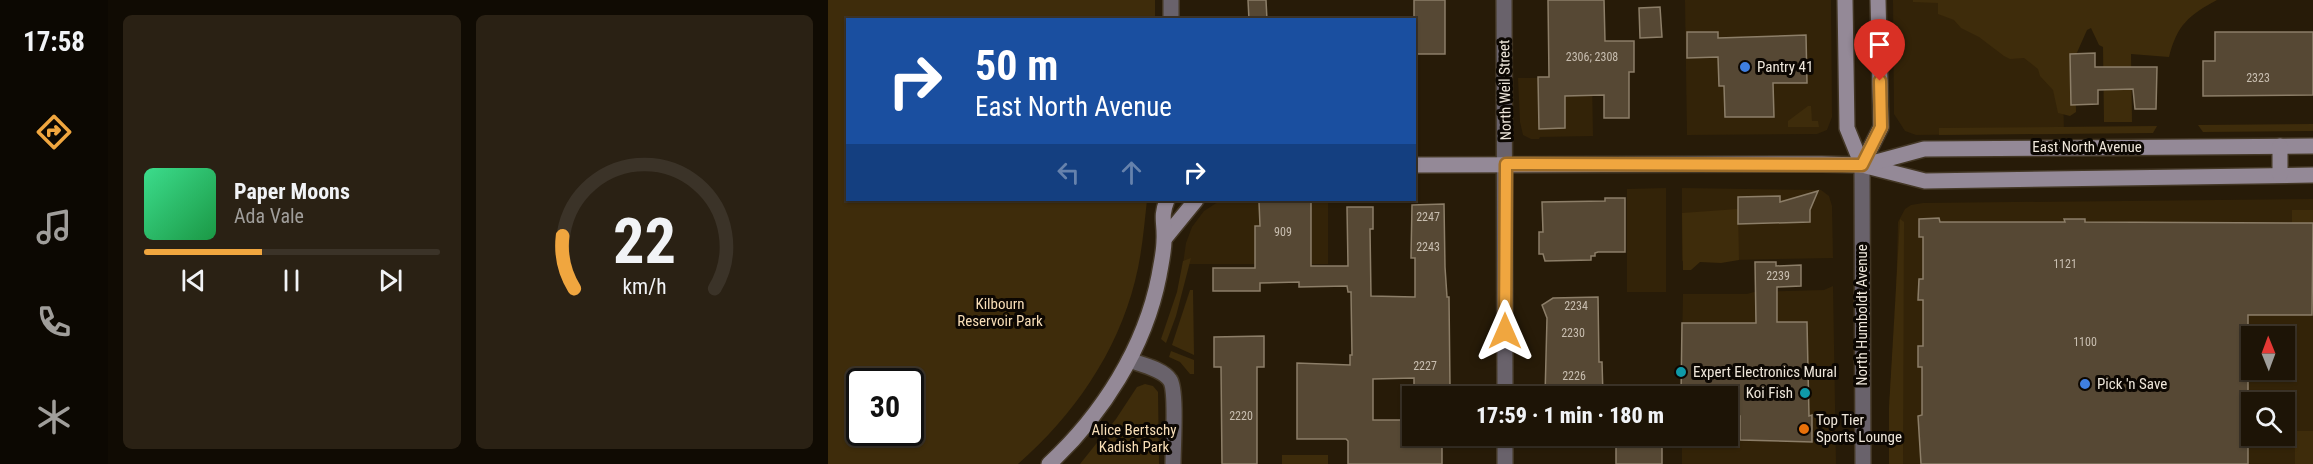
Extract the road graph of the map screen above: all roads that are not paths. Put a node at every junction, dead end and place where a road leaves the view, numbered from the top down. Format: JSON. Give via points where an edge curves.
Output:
{"nodes":[{"id":1,"x":1171,"y":0,"type":"edge"},
{"id":2,"x":1504,"y":0,"type":"edge"},
{"id":3,"x":1845,"y":0,"type":"edge"},
{"id":4,"x":1878,"y":0,"type":"edge"},
{"id":5,"x":1171,"y":18,"type":"edge"},
{"id":6,"x":2280,"y":146,"type":"junction"},
{"id":7,"x":2313,"y":146,"type":"edge"},
{"id":8,"x":1506,"y":164,"type":"junction"},
{"id":9,"x":1416,"y":165,"type":"edge"},
{"id":10,"x":1862,"y":165,"type":"junction"},
{"id":11,"x":2280,"y":175,"type":"junction"},
{"id":12,"x":2313,"y":175,"type":"edge"},
{"id":13,"x":1195,"y":201,"type":"edge"},
{"id":14,"x":1163,"y":204,"type":"edge"},
{"id":15,"x":1165,"y":238,"type":"junction"},
{"id":16,"x":1129,"y":360,"type":"junction"},
{"id":17,"x":1505,"y":386,"type":"edge"},
{"id":18,"x":1505,"y":446,"type":"edge"},
{"id":19,"x":1049,"y":464,"type":"edge"},
{"id":20,"x":1173,"y":464,"type":"edge"},
{"id":21,"x":1505,"y":464,"type":"edge"},
{"id":22,"x":1863,"y":464,"type":"edge"}],
"edges":[{"from":1,"to":5,"type":"street"},
{"from":2,"to":8,"type":"street","name":"North Weil Street"},
{"from":3,"to":10,"type":"main road","via":[[1847,128]]},
{"from":4,"to":10,"type":"main road","via":[[1881,127]]},
{"from":6,"to":7,"type":"main road","name":"East North Avenue"},
{"from":6,"to":10,"type":"main road","name":"East North Avenue","via":[[1924,149]]},
{"from":6,"to":11,"type":"main road"},
{"from":8,"to":9,"type":"main road","name":"East North Avenue"},
{"from":8,"to":10,"type":"main road","name":"East North Avenue"},
{"from":8,"to":17,"type":"street","name":"North Weil Street"},
{"from":10,"to":11,"type":"main road","name":"East North Avenue","via":[[1925,181]]},
{"from":10,"to":22,"type":"street","name":"North Humboldt Avenue"},
{"from":11,"to":12,"type":"main road","name":"East North Avenue"},
{"from":13,"to":15,"type":"main road"},
{"from":14,"to":15,"type":"main road"},
{"from":15,"to":16,"type":"main road","via":[[1154,296]]},
{"from":16,"to":19,"type":"main road","via":[[1089,422]]},
{"from":16,"to":20,"type":"street","via":[[1170,379]]},
{"from":18,"to":21,"type":"street"}]}
